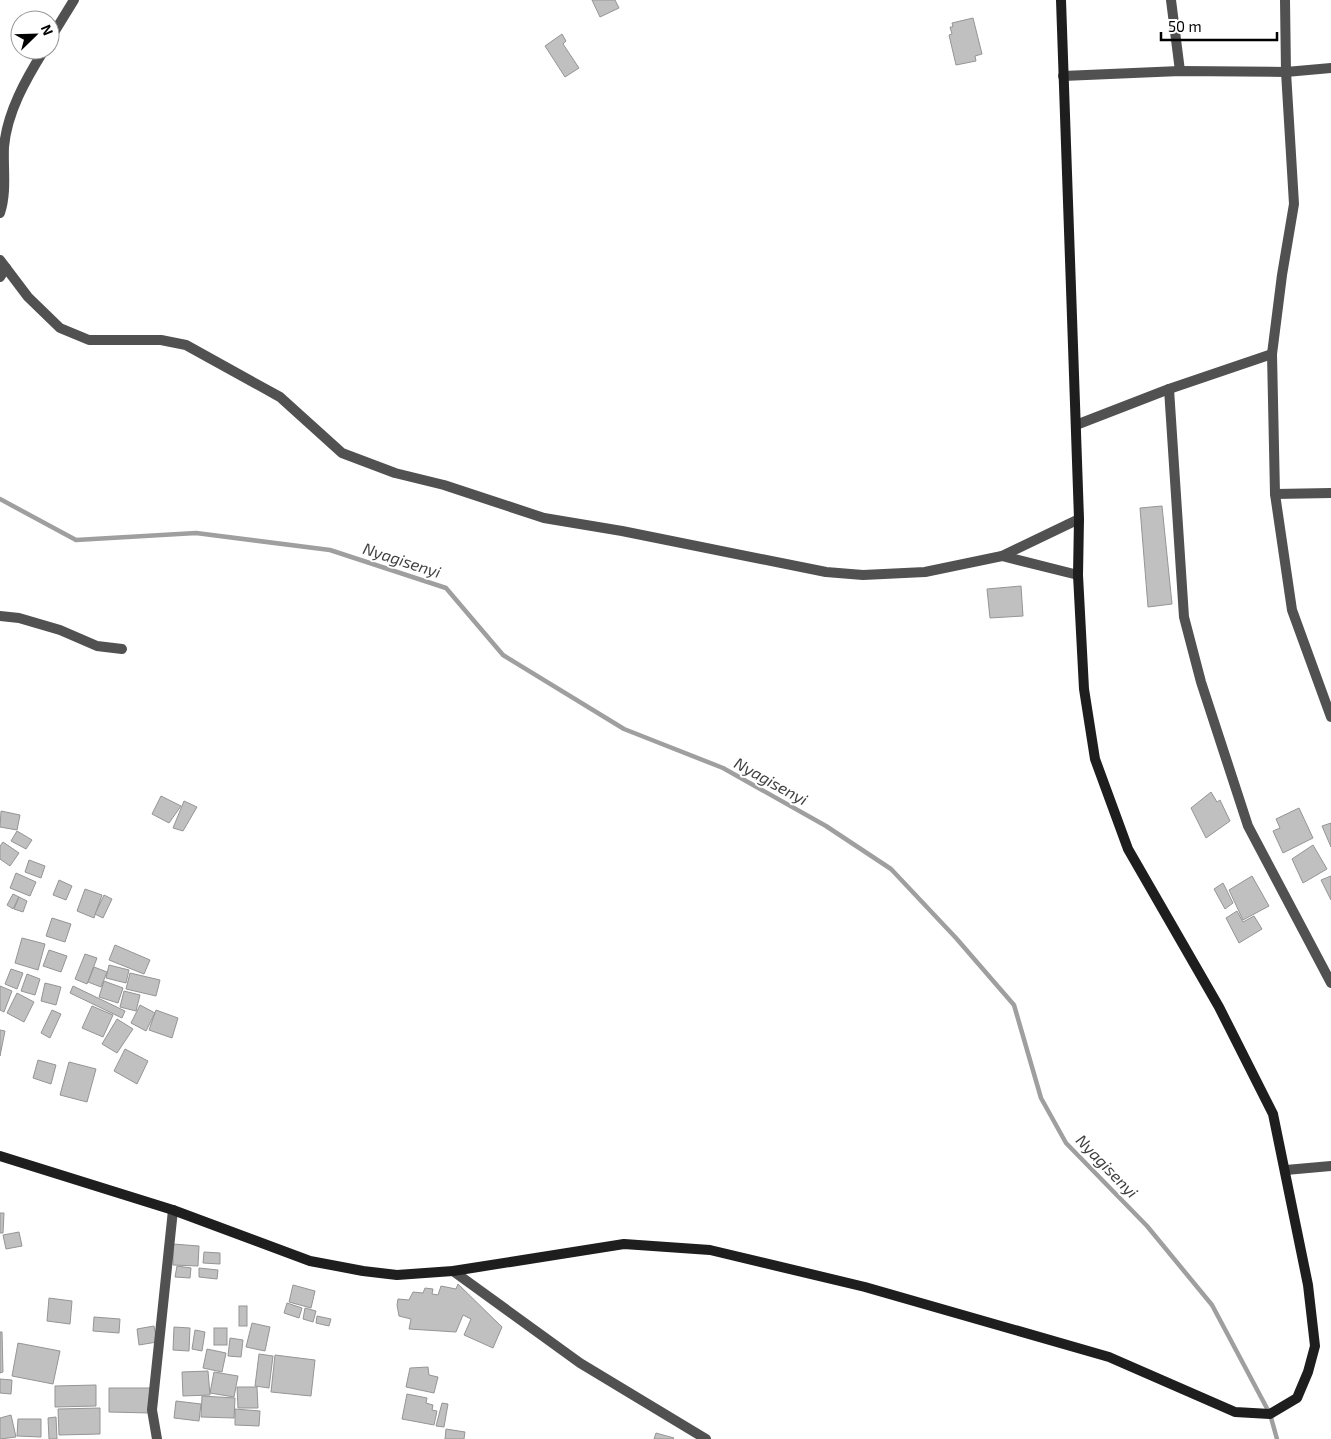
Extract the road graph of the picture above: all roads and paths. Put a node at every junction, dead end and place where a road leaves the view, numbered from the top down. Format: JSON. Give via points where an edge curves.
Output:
{"nodes":[{"id":1,"x":74,"y":0,"type":"edge"},
{"id":2,"x":1061,"y":0,"type":"edge"},
{"id":3,"x":1171,"y":0,"type":"edge"},
{"id":4,"x":1285,"y":0,"type":"edge"},
{"id":5,"x":60,"y":23,"type":"edge"},
{"id":6,"x":38,"y":60,"type":"edge"},
{"id":7,"x":1331,"y":68,"type":"edge"},
{"id":8,"x":1180,"y":70,"type":"junction"},
{"id":9,"x":1286,"y":72,"type":"junction"},
{"id":10,"x":1063,"y":76,"type":"junction"},
{"id":11,"x":0,"y":213,"type":"edge"},
{"id":12,"x":2,"y":268,"type":"edge"},
{"id":13,"x":1272,"y":354,"type":"junction"},
{"id":14,"x":1169,"y":389,"type":"junction"},
{"id":15,"x":1076,"y":425,"type":"junction"},
{"id":16,"x":1331,"y":493,"type":"edge"},
{"id":17,"x":1275,"y":494,"type":"junction"},
{"id":18,"x":1080,"y":519,"type":"junction"},
{"id":19,"x":1002,"y":556,"type":"junction"},
{"id":20,"x":1078,"y":575,"type":"junction"},
{"id":21,"x":0,"y":616,"type":"edge"},
{"id":22,"x":122,"y":649,"type":"dead end"},
{"id":23,"x":1331,"y":717,"type":"edge"},
{"id":24,"x":1331,"y":983,"type":"edge"},
{"id":25,"x":0,"y":1156,"type":"edge"},
{"id":26,"x":1330,"y":1168,"type":"edge"},
{"id":27,"x":1286,"y":1170,"type":"junction"},
{"id":28,"x":173,"y":1210,"type":"junction"},
{"id":29,"x":453,"y":1271,"type":"junction"},
{"id":30,"x":157,"y":1439,"type":"edge"},
{"id":31,"x":706,"y":1439,"type":"edge"}],
"edges":[{"from":1,"to":5,"type":"street"},
{"from":2,"to":10,"type":"main road"},
{"from":3,"to":8,"type":"street"},
{"from":4,"to":9,"type":"street"},
{"from":6,"to":11,"type":"street","via":[[22,87],[4,145],[4,192]]},
{"from":7,"to":9,"type":"street"},
{"from":8,"to":9,"type":"street"},
{"from":8,"to":10,"type":"street"},
{"from":9,"to":13,"type":"street","via":[[1294,204]]},
{"from":10,"to":15,"type":"main road"},
{"from":12,"to":19,"type":"street","via":[[60,328],[89,340],[161,340],[186,346],[280,397],[342,453],[395,473],[544,518],[826,572],[862,575],[925,572]]},
{"from":13,"to":14,"type":"street"},
{"from":13,"to":17,"type":"street"},
{"from":14,"to":15,"type":"street"},
{"from":14,"to":24,"type":"street","via":[[1184,617],[1192,652],[1248,826]]},
{"from":15,"to":18,"type":"main road"},
{"from":16,"to":17,"type":"street"},
{"from":17,"to":23,"type":"street","via":[[1292,610]]},
{"from":18,"to":19,"type":"street"},
{"from":18,"to":20,"type":"main road"},
{"from":19,"to":20,"type":"street"},
{"from":20,"to":27,"type":"main road","via":[[1084,689],[1095,759],[1128,849],[1219,1007],[1273,1114]]},
{"from":21,"to":22,"type":"street","via":[[60,630],[97,646]]},
{"from":25,"to":28,"type":"main road"},
{"from":26,"to":27,"type":"street"},
{"from":27,"to":29,"type":"main road","via":[[1308,1285],[1315,1346],[1297,1398],[1270,1414],[1235,1412],[1109,1357],[865,1287],[710,1250],[624,1244]]},
{"from":28,"to":29,"type":"main road","via":[[310,1261],[397,1275]]},
{"from":28,"to":30,"type":"street","via":[[152,1410]]},
{"from":29,"to":31,"type":"street","via":[[580,1363]]}]}
